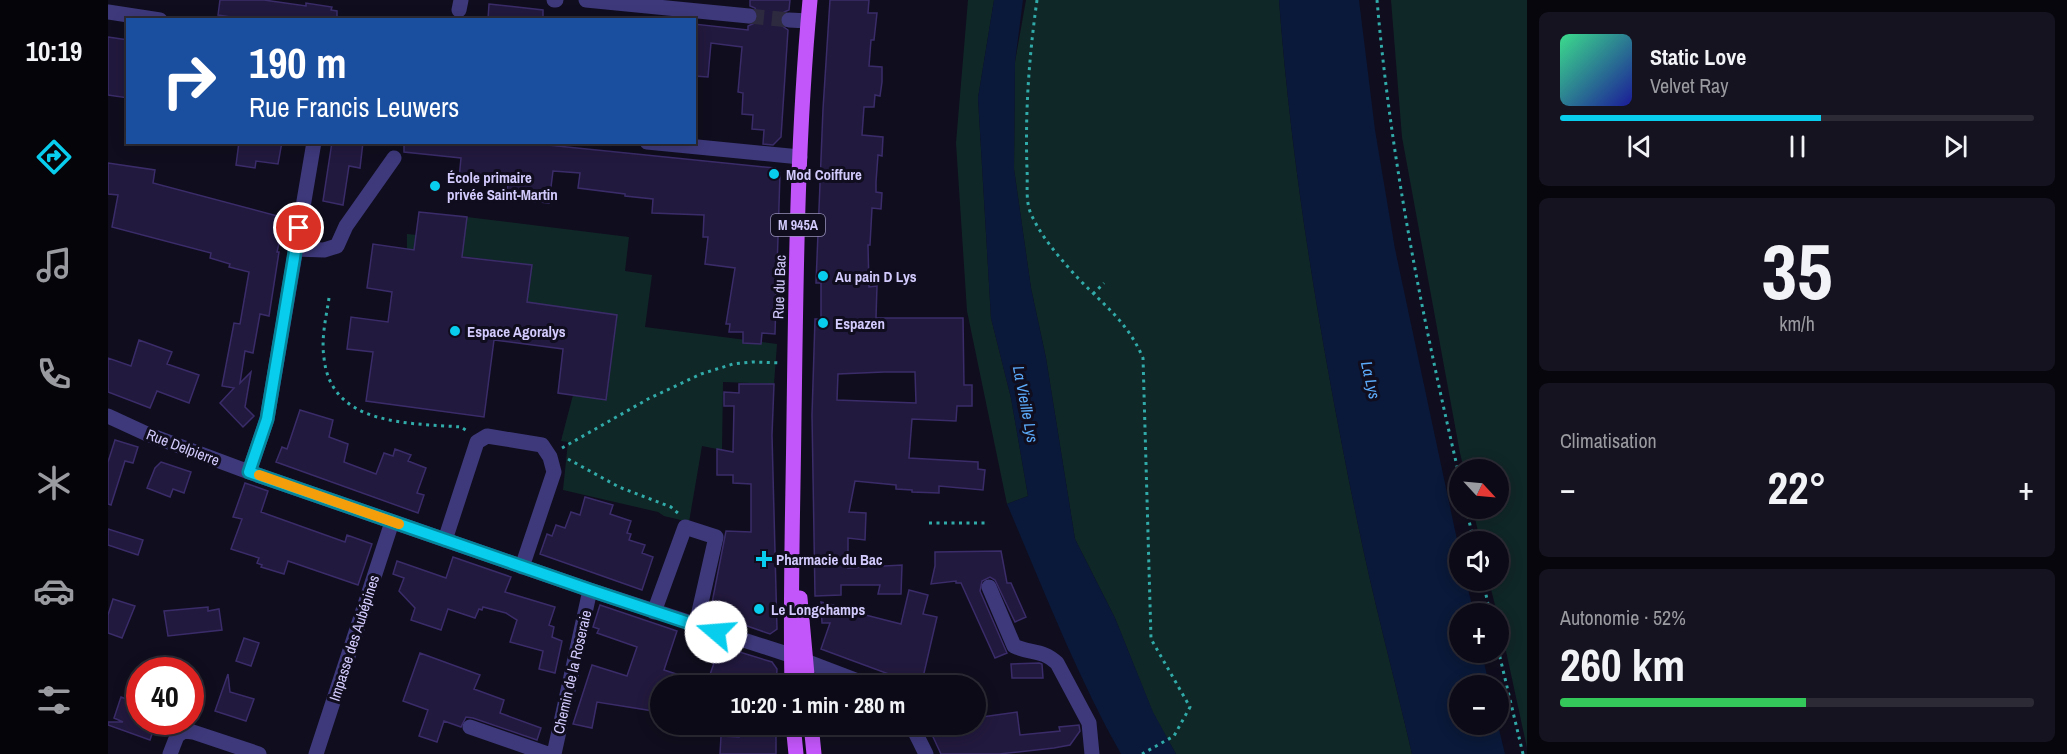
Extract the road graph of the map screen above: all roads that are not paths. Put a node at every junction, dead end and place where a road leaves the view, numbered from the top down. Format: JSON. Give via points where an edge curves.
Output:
{"nodes":[{"id":1,"x":586,"y":0,"type":"edge"},
{"id":2,"x":810,"y":0,"type":"edge"},
{"id":3,"x":108,"y":12,"type":"edge"},
{"id":4,"x":749,"y":16,"type":"tunnel mouth"},
{"id":5,"x":147,"y":18,"type":"edge"},
{"id":6,"x":789,"y":20,"type":"tunnel mouth"},
{"id":7,"x":808,"y":21,"type":"junction"},
{"id":8,"x":314,"y":144,"type":"edge"},
{"id":9,"x":667,"y":144,"type":"edge"},
{"id":10,"x":800,"y":157,"type":"junction"},
{"id":11,"x":394,"y":158,"type":"dead end"},
{"id":12,"x":296,"y":249,"type":"junction"},
{"id":13,"x":108,"y":416,"type":"edge"},
{"id":14,"x":249,"y":472,"type":"junction"},
{"id":15,"x":392,"y":522,"type":"junction"},
{"id":16,"x":445,"y":540,"type":"junction"},
{"id":17,"x":522,"y":567,"type":"junction"},
{"id":18,"x":988,"y":587,"type":"dead end"},
{"id":19,"x":590,"y":590,"type":"junction"},
{"id":20,"x":654,"y":612,"type":"junction"},
{"id":21,"x":696,"y":625,"type":"junction"},
{"id":22,"x":798,"y":659,"type":"junction"},
{"id":23,"x":794,"y":675,"type":"edge"},
{"id":24,"x":804,"y":675,"type":"edge"},
{"id":25,"x":841,"y":675,"type":"edge"},
{"id":26,"x":470,"y":727,"type":"dead end"},
{"id":27,"x":794,"y":735,"type":"edge"},
{"id":28,"x":813,"y":735,"type":"edge"},
{"id":29,"x":916,"y":735,"type":"edge"},
{"id":30,"x":170,"y":754,"type":"edge"},
{"id":31,"x":259,"y":754,"type":"edge"},
{"id":32,"x":316,"y":754,"type":"edge"},
{"id":33,"x":548,"y":754,"type":"edge"},
{"id":34,"x":554,"y":754,"type":"edge"},
{"id":35,"x":796,"y":754,"type":"edge"},
{"id":36,"x":814,"y":754,"type":"edge"},
{"id":37,"x":926,"y":754,"type":"edge"},
{"id":38,"x":1092,"y":754,"type":"edge"}],
"edges":[{"from":1,"to":4,"type":"street"},
{"from":2,"to":7,"type":"main road","name":"Rue du Bac","number":"M 945A"},
{"from":3,"to":5,"type":"street"},
{"from":6,"to":7,"type":"street"},
{"from":7,"to":10,"type":"main road","name":"Rue du Bac","number":"M 945A"},
{"from":8,"to":12,"type":"street"},
{"from":9,"to":10,"type":"street"},
{"from":10,"to":22,"type":"main road","name":"Rue du Bac","number":"M 945A","via":[[793,539]]},
{"from":11,"to":12,"type":"street","via":[[346,226],[337,246],[324,250]]},
{"from":12,"to":14,"type":"street","via":[[267,419]]},
{"from":13,"to":14,"type":"street","name":"Rue Delpierre"},
{"from":14,"to":15,"type":"street","name":"Rue Delpierre"},
{"from":15,"to":16,"type":"street","name":"Rue Delpierre"},
{"from":15,"to":32,"type":"street","name":"Impasse des Aubépines"},
{"from":16,"to":17,"type":"street","name":"Rue Delpierre"},
{"from":16,"to":17,"type":"street","via":[[477,442],[487,436],[542,445],[553,454],[554,472]]},
{"from":17,"to":19,"type":"street","name":"Rue Delpierre"},
{"from":18,"to":38,"type":"street","via":[[1014,646],[1048,655],[1057,663],[1089,723]]},
{"from":19,"to":20,"type":"street","name":"Rue Delpierre"},
{"from":19,"to":34,"type":"street","name":"Chemin de la Roseraie"},
{"from":20,"to":21,"type":"street","name":"Rue Delpierre"},
{"from":20,"to":21,"type":"street","via":[[685,527],[717,537]]},
{"from":21,"to":22,"type":"street","name":"Rue Delpierre"},
{"from":22,"to":23,"type":"main road","number":"M 945A"},
{"from":22,"to":24,"type":"main road","number":"M 945A"},
{"from":22,"to":25,"type":"street","name":"Rue Delpierre"},
{"from":26,"to":33,"type":"street"},
{"from":27,"to":35,"type":"main road"},
{"from":28,"to":36,"type":"main road"},
{"from":29,"to":37,"type":"street"},
{"from":30,"to":31,"type":"street","via":[[177,736],[184,731]]}]}
